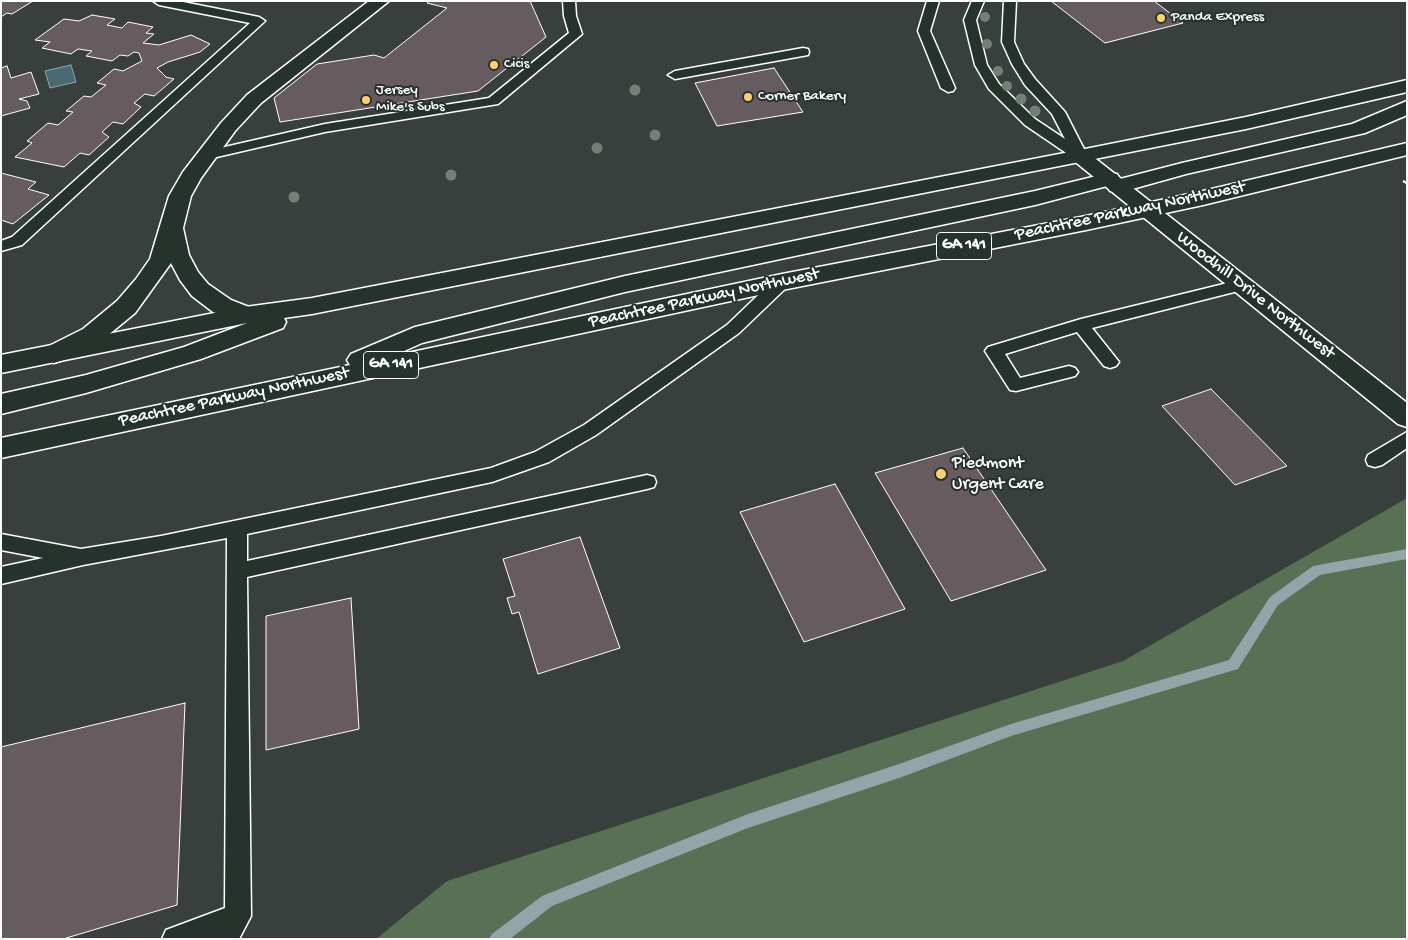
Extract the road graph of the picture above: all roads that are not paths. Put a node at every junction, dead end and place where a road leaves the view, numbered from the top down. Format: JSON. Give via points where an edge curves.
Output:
{"nodes":[{"id":1,"x":159,"y":1,"type":"edge"},
{"id":2,"x":380,"y":1,"type":"edge"},
{"id":3,"x":569,"y":1,"type":"edge"},
{"id":4,"x":933,"y":1,"type":"edge"},
{"id":5,"x":978,"y":1,"type":"edge"},
{"id":6,"x":1010,"y":1,"type":"edge"},
{"id":7,"x":803,"y":52,"type":"dead end"},
{"id":8,"x":675,"y":75,"type":"dead end"},
{"id":9,"x":1407,"y":86,"type":"edge"},
{"id":10,"x":948,"y":88,"type":"dead end"},
{"id":11,"x":1407,"y":107,"type":"edge"},
{"id":12,"x":1407,"y":150,"type":"edge"},
{"id":13,"x":208,"y":155,"type":"junction"},
{"id":14,"x":1080,"y":156,"type":"junction"},
{"id":15,"x":1113,"y":183,"type":"junction"},
{"id":16,"x":1146,"y":210,"type":"junction"},
{"id":17,"x":172,"y":228,"type":"junction"},
{"id":18,"x":1,"y":246,"type":"edge"},
{"id":19,"x":782,"y":282,"type":"junction"},
{"id":20,"x":1240,"y":285,"type":"junction"},
{"id":21,"x":312,"y":306,"type":"junction"},
{"id":22,"x":245,"y":315,"type":"junction"},
{"id":23,"x":1081,"y":325,"type":"junction"},
{"id":24,"x":54,"y":354,"type":"junction"},
{"id":25,"x":1110,"y":362,"type":"dead end"},
{"id":26,"x":1,"y":364,"type":"edge"},
{"id":27,"x":1069,"y":372,"type":"dead end"},
{"id":28,"x":306,"y":383,"type":"junction"},
{"id":29,"x":1,"y":404,"type":"edge"},
{"id":30,"x":1407,"y":417,"type":"edge"},
{"id":31,"x":1407,"y":439,"type":"edge"},
{"id":32,"x":1,"y":448,"type":"edge"},
{"id":33,"x":1375,"y":460,"type":"dead end"},
{"id":34,"x":647,"y":482,"type":"dead end"},
{"id":35,"x":237,"y":528,"type":"junction"},
{"id":36,"x":1,"y":542,"type":"edge"},
{"id":37,"x":83,"y":557,"type":"junction"},
{"id":38,"x":238,"y":571,"type":"junction"},
{"id":39,"x":1,"y":576,"type":"edge"},
{"id":40,"x":238,"y":916,"type":"junction"},
{"id":41,"x":175,"y":939,"type":"edge"},
{"id":42,"x":224,"y":939,"type":"edge"}],
"edges":[{"from":1,"to":18,"type":"lane","via":[[259,21],[17,241]]},
{"from":2,"to":13,"type":"main road","via":[[254,99]]},
{"from":3,"to":13,"type":"lane","via":[[576,34],[493,101],[325,128]]},
{"from":4,"to":10,"type":"lane","via":[[924,31]]},
{"from":5,"to":14,"type":"lane","via":[[970,20],[981,65],[994,86],[1030,122]]},
{"from":6,"to":14,"type":"lane","via":[[1008,42],[1030,82],[1058,112]]},
{"from":7,"to":8,"type":"lane"},
{"from":9,"to":14,"type":"main road","via":[[1266,119]]},
{"from":11,"to":15,"type":"main road","via":[[1358,129]]},
{"from":12,"to":16,"type":"main road","name":"Peachtree Parkway Northwest","number":"GA 141"},
{"from":13,"to":17,"type":"main road","via":[[180,196]]},
{"from":14,"to":15,"type":"main road","name":"Woodhill Drive Northwest"},
{"from":14,"to":21,"type":"main road"},
{"from":15,"to":16,"type":"main road","name":"Woodhill Drive Northwest"},
{"from":15,"to":28,"type":"main road","via":[[635,282],[415,336]]},
{"from":16,"to":19,"type":"main road","name":"Peachtree Parkway Northwest","number":"GA 141"},
{"from":16,"to":20,"type":"main road","name":"Woodhill Drive Northwest"},
{"from":17,"to":22,"type":"main road","via":[[178,255],[200,290],[222,306]]},
{"from":17,"to":24,"type":"main road","via":[[161,260],[126,307],[92,334]]},
{"from":19,"to":28,"type":"main road","name":"Peachtree Parkway Northwest","number":"GA 141"},
{"from":19,"to":35,"type":"lane","via":[[733,329],[590,430],[542,457],[492,475]]},
{"from":20,"to":23,"type":"lane"},
{"from":20,"to":30,"type":"main road","name":"Woodhill Drive Northwest"},
{"from":21,"to":22,"type":"main road"},
{"from":21,"to":29,"type":"main road","via":[[192,353],[86,384]]},
{"from":22,"to":24,"type":"main road"},
{"from":23,"to":25,"type":"lane"},
{"from":23,"to":27,"type":"lane","via":[[994,351],[1016,385]]},
{"from":24,"to":26,"type":"main road"},
{"from":28,"to":32,"type":"main road","name":"Peachtree Parkway Northwest","number":"GA 141"},
{"from":31,"to":33,"type":"lane"},
{"from":34,"to":38,"type":"lane"},
{"from":35,"to":37,"type":"lane"},
{"from":35,"to":38,"type":"lane"},
{"from":36,"to":37,"type":"lane"},
{"from":37,"to":39,"type":"lane"},
{"from":38,"to":40,"type":"lane"},
{"from":40,"to":41,"type":"lane"},
{"from":40,"to":42,"type":"lane"}]}
